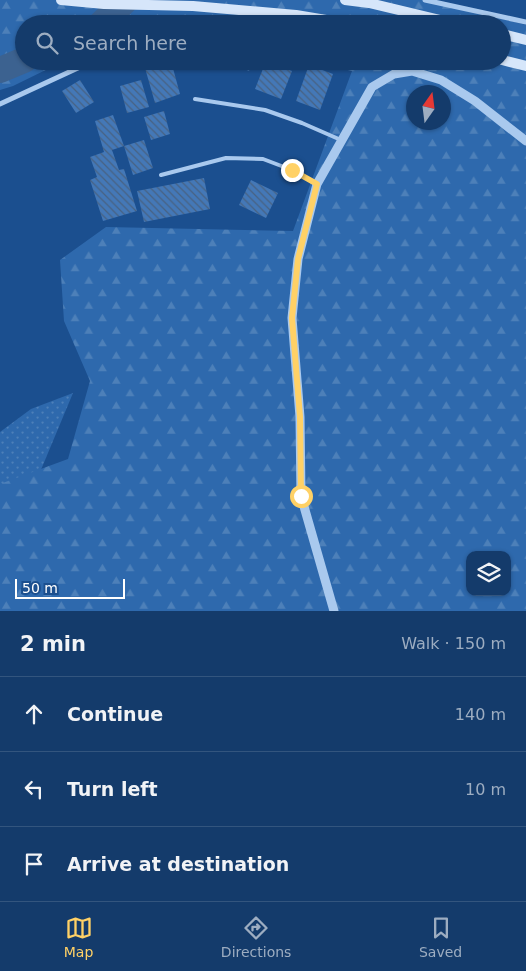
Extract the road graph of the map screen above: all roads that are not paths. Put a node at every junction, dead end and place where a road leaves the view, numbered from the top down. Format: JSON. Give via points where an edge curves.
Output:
{"nodes":[{"id":1,"x":61,"y":0,"type":"edge"},
{"id":2,"x":346,"y":0,"type":"edge"},
{"id":3,"x":425,"y":0,"type":"edge"},
{"id":4,"x":296,"y":15,"type":"edge"},
{"id":5,"x":417,"y":15,"type":"edge"},
{"id":6,"x":494,"y":15,"type":"edge"},
{"id":7,"x":511,"y":19,"type":"edge"},
{"id":8,"x":526,"y":22,"type":"edge"},
{"id":9,"x":511,"y":36,"type":"edge"},
{"id":10,"x":526,"y":40,"type":"edge"},
{"id":11,"x":511,"y":62,"type":"edge"},
{"id":12,"x":526,"y":66,"type":"edge"},
{"id":13,"x":74,"y":70,"type":"edge"},
{"id":14,"x":194,"y":99,"type":"dead end"},
{"id":15,"x":0,"y":104,"type":"edge"},
{"id":16,"x":343,"y":141,"type":"junction"},
{"id":17,"x":526,"y":141,"type":"edge"},
{"id":18,"x":161,"y":175,"type":"dead end"},
{"id":19,"x":317,"y":184,"type":"junction"},
{"id":20,"x":334,"y":611,"type":"edge"}],
"edges":[{"from":1,"to":4,"type":"main road"},
{"from":2,"to":5,"type":"main road"},
{"from":3,"to":6,"type":"street"},
{"from":7,"to":8,"type":"street"},
{"from":9,"to":10,"type":"main road"},
{"from":11,"to":12,"type":"main road"},
{"from":13,"to":15,"type":"street"},
{"from":14,"to":16,"type":"lane","via":[[265,110]]},
{"from":16,"to":17,"type":"street","via":[[372,87],[394,74],[412,71],[441,80]]},
{"from":16,"to":19,"type":"street"},
{"from":18,"to":19,"type":"lane","via":[[226,158],[263,159]]},
{"from":19,"to":20,"type":"street","via":[[298,259],[292,318],[300,417],[301,496]]}]}
